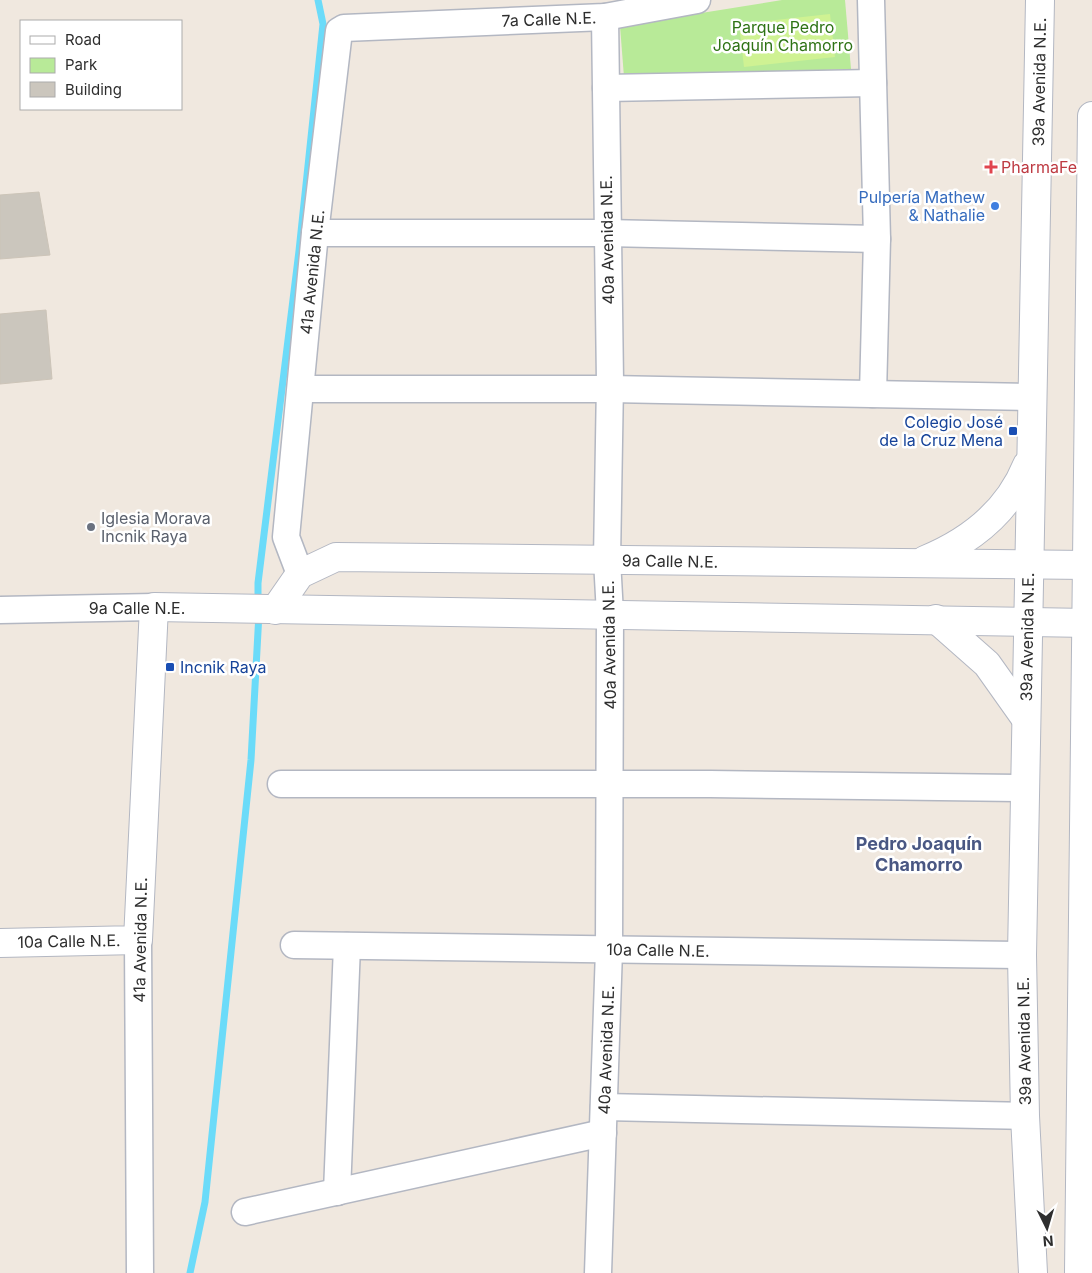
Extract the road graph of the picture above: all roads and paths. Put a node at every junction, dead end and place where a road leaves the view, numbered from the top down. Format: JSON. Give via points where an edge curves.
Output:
{"nodes":[{"id":1,"x":697,"y":0,"type":"edge"},
{"id":2,"x":871,"y":0,"type":"edge"},
{"id":3,"x":1040,"y":0,"type":"edge"},
{"id":4,"x":605,"y":17,"type":"junction"},
{"id":5,"x":400,"y":24,"type":"joint"},
{"id":6,"x":873,"y":83,"type":"junction"},
{"id":7,"x":606,"y":88,"type":"junction"},
{"id":8,"x":1092,"y":116,"type":"edge"},
{"id":9,"x":1091,"y":229,"type":"edge"},
{"id":10,"x":316,"y":233,"type":"junction"},
{"id":11,"x":606,"y":233,"type":"junction"},
{"id":12,"x":877,"y":239,"type":"junction"},
{"id":13,"x":1090,"y":382,"type":"edge"},
{"id":14,"x":301,"y":389,"type":"junction"},
{"id":15,"x":610,"y":389,"type":"junction"},
{"id":16,"x":873,"y":394,"type":"junction"},
{"id":17,"x":1031,"y":397,"type":"junction"},
{"id":18,"x":1030,"y":458,"type":"junction"},
{"id":19,"x":607,"y":560,"type":"junction"},
{"id":20,"x":914,"y":564,"type":"junction"},
{"id":21,"x":1028,"y":565,"type":"junction"},
{"id":22,"x":1088,"y":565,"type":"junction"},
{"id":23,"x":300,"y":574,"type":"junction"},
{"id":24,"x":154,"y":607,"type":"junction"},
{"id":25,"x":264,"y":609,"type":"junction"},
{"id":26,"x":0,"y":610,"type":"edge"},
{"id":27,"x":610,"y":614,"type":"junction"},
{"id":28,"x":936,"y":619,"type":"junction"},
{"id":29,"x":1027,"y":621,"type":"junction"},
{"id":30,"x":1088,"y":623,"type":"junction"},
{"id":31,"x":1026,"y":719,"type":"junction"},
{"id":32,"x":282,"y":784,"type":"dead end"},
{"id":33,"x":609,"y":784,"type":"junction"},
{"id":34,"x":1088,"y":786,"type":"edge"},
{"id":35,"x":1024,"y":788,"type":"junction"},
{"id":36,"x":138,"y":940,"type":"junction"},
{"id":37,"x":0,"y":943,"type":"edge"},
{"id":38,"x":294,"y":945,"type":"dead end"},
{"id":39,"x":347,"y":946,"type":"junction"},
{"id":40,"x":1087,"y":946,"type":"edge"},
{"id":41,"x":609,"y":950,"type":"junction"},
{"id":42,"x":1022,"y":955,"type":"junction"},
{"id":43,"x":604,"y":1107,"type":"junction"},
{"id":44,"x":1086,"y":1111,"type":"edge"},
{"id":45,"x":1025,"y":1116,"type":"junction"},
{"id":46,"x":603,"y":1133,"type":"junction"},
{"id":47,"x":337,"y":1192,"type":"junction"},
{"id":48,"x":1080,"y":1196,"type":"junction"},
{"id":49,"x":245,"y":1212,"type":"dead end"},
{"id":50,"x":1092,"y":1224,"type":"edge"},
{"id":51,"x":140,"y":1273,"type":"edge"},
{"id":52,"x":598,"y":1273,"type":"edge"},
{"id":53,"x":1033,"y":1273,"type":"edge"},
{"id":54,"x":1079,"y":1273,"type":"edge"}],
"edges":[{"from":1,"to":4,"type":"street","name":"7a Calle N.E."},
{"from":2,"to":6,"type":"street"},
{"from":3,"to":17,"type":"street","name":"39a Avenida N.E."},
{"from":4,"to":5,"type":"street","name":"7a Calle N.E."},
{"from":4,"to":7,"type":"street","name":"40a Avenida N.E."},
{"from":5,"to":10,"type":"street","name":"41a Avenida N.E.","via":[[339,31]]},
{"from":6,"to":7,"type":"street"},
{"from":6,"to":12,"type":"street"},
{"from":7,"to":11,"type":"street","name":"40a Avenida N.E."},
{"from":8,"to":9,"type":"street"},
{"from":9,"to":13,"type":"street"},
{"from":10,"to":11,"type":"street"},
{"from":10,"to":14,"type":"street","name":"41a Avenida N.E."},
{"from":11,"to":12,"type":"street"},
{"from":11,"to":15,"type":"street","name":"40a Avenida N.E."},
{"from":12,"to":16,"type":"street"},
{"from":13,"to":22,"type":"street"},
{"from":14,"to":15,"type":"street"},
{"from":14,"to":23,"type":"street","name":"41a Avenida N.E.","via":[[286,537]]},
{"from":15,"to":16,"type":"street"},
{"from":15,"to":19,"type":"street","name":"40a Avenida N.E."},
{"from":16,"to":17,"type":"street"},
{"from":17,"to":18,"type":"street","name":"39a Avenida N.E."},
{"from":18,"to":20,"type":"street","via":[[1013,494],[990,520],[958,546]]},
{"from":18,"to":21,"type":"street","name":"39a Avenida N.E."},
{"from":19,"to":20,"type":"street","name":"9a Calle N.E."},
{"from":19,"to":23,"type":"street","name":"9a Calle N.E.","via":[[336,557]]},
{"from":19,"to":27,"type":"street","name":"40a Avenida N.E."},
{"from":20,"to":21,"type":"street","name":"9a Calle N.E."},
{"from":21,"to":22,"type":"street","name":"9a Calle N.E."},
{"from":21,"to":29,"type":"street","name":"39a Avenida N.E."},
{"from":22,"to":30,"type":"street"},
{"from":23,"to":25,"type":"street","name":"9a Calle N.E."},
{"from":24,"to":25,"type":"street","name":"9a Calle N.E."},
{"from":24,"to":26,"type":"street","name":"9a Calle N.E."},
{"from":24,"to":36,"type":"street","name":"41a Avenida N.E."},
{"from":25,"to":27,"type":"street","name":"9a Calle N.E."},
{"from":27,"to":28,"type":"street","name":"9a Calle N.E."},
{"from":27,"to":33,"type":"street","name":"40a Avenida N.E."},
{"from":28,"to":29,"type":"street","name":"9a Calle N.E."},
{"from":28,"to":31,"type":"street","via":[[987,664]]},
{"from":29,"to":30,"type":"street","name":"9a Calle N.E."},
{"from":29,"to":31,"type":"street","name":"39a Avenida N.E."},
{"from":30,"to":34,"type":"street"},
{"from":31,"to":35,"type":"street","name":"39a Avenida N.E."},
{"from":32,"to":33,"type":"street"},
{"from":33,"to":35,"type":"street"},
{"from":33,"to":41,"type":"street","name":"40a Avenida N.E."},
{"from":34,"to":40,"type":"street"},
{"from":35,"to":42,"type":"street","name":"39a Avenida N.E."},
{"from":36,"to":37,"type":"street","name":"10a Calle N.E."},
{"from":36,"to":51,"type":"street","name":"41a Avenida N.E."},
{"from":38,"to":39,"type":"street","name":"10a Calle N.E."},
{"from":39,"to":41,"type":"street","name":"10a Calle N.E."},
{"from":39,"to":47,"type":"street"},
{"from":40,"to":44,"type":"street"},
{"from":41,"to":42,"type":"street","name":"10a Calle N.E."},
{"from":41,"to":43,"type":"street","name":"40a Avenida N.E."},
{"from":42,"to":45,"type":"street","name":"39a Avenida N.E."},
{"from":43,"to":45,"type":"street"},
{"from":43,"to":46,"type":"street","name":"40a Avenida N.E."},
{"from":44,"to":48,"type":"street"},
{"from":45,"to":53,"type":"street","name":"39a Avenida N.E."},
{"from":46,"to":47,"type":"street"},
{"from":46,"to":52,"type":"street","name":"40a Avenida N.E."},
{"from":47,"to":49,"type":"street"},
{"from":48,"to":50,"type":"street"},
{"from":48,"to":54,"type":"street"}]}
